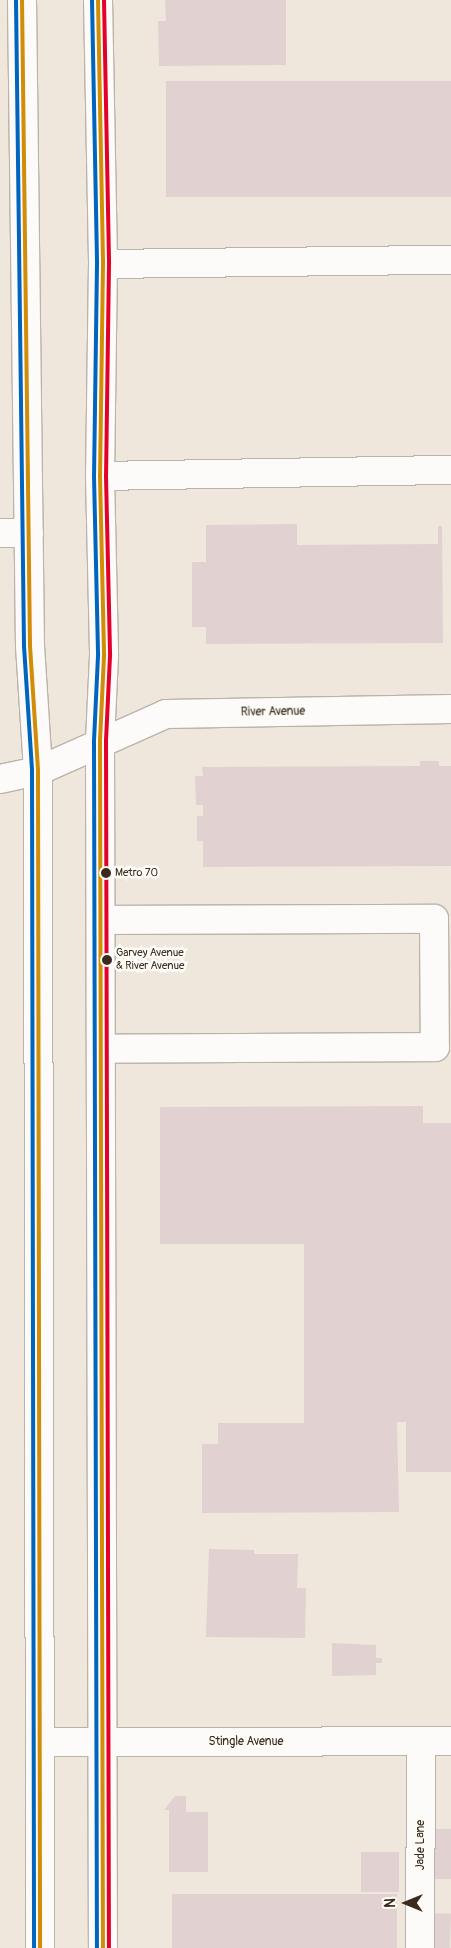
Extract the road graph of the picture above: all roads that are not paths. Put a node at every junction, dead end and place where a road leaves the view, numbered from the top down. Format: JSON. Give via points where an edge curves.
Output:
{"nodes":[{"id":1,"x":22,"y":0,"type":"edge"},
{"id":2,"x":98,"y":0,"type":"edge"},
{"id":3,"x":451,"y":260,"type":"edge"},
{"id":4,"x":103,"y":264,"type":"junction"},
{"id":5,"x":451,"y":470,"type":"edge"},
{"id":6,"x":100,"y":476,"type":"junction"},
{"id":7,"x":0,"y":533,"type":"edge"},
{"id":8,"x":29,"y":533,"type":"junction"},
{"id":9,"x":451,"y":709,"type":"edge"},
{"id":10,"x":100,"y":741,"type":"junction"},
{"id":11,"x":38,"y":771,"type":"junction"},
{"id":12,"x":0,"y":779,"type":"edge"},
{"id":13,"x":101,"y":920,"type":"junction"},
{"id":14,"x":101,"y":1049,"type":"junction"},
{"id":15,"x":40,"y":1742,"type":"junction"},
{"id":16,"x":102,"y":1742,"type":"junction"},
{"id":17,"x":422,"y":1742,"type":"junction"},
{"id":18,"x":451,"y":1742,"type":"edge"},
{"id":19,"x":40,"y":1948,"type":"edge"},
{"id":20,"x":103,"y":1948,"type":"edge"},
{"id":21,"x":420,"y":1948,"type":"edge"}],
"edges":[{"from":1,"to":8,"type":"main road"},
{"from":2,"to":4,"type":"main road"},
{"from":3,"to":4,"type":"main road"},
{"from":4,"to":6,"type":"main road"},
{"from":5,"to":6,"type":"main road"},
{"from":6,"to":10,"type":"main road","via":[[104,656]]},
{"from":7,"to":8,"type":"main road"},
{"from":8,"to":11,"type":"main road","via":[[30,646]]},
{"from":9,"to":10,"type":"main road","name":"River Avenue","via":[[166,714]]},
{"from":10,"to":11,"type":"main road","name":"River Avenue"},
{"from":10,"to":13,"type":"main road"},
{"from":11,"to":12,"type":"main road","name":"River Avenue"},
{"from":11,"to":15,"type":"main road"},
{"from":13,"to":14,"type":"main road"},
{"from":13,"to":14,"type":"main road","via":[[434,919],[435,1047]]},
{"from":14,"to":16,"type":"main road"},
{"from":15,"to":16,"type":"main road","name":"Stingle Avenue"},
{"from":15,"to":19,"type":"main road"},
{"from":16,"to":17,"type":"main road","name":"Stingle Avenue"},
{"from":16,"to":20,"type":"main road"},
{"from":17,"to":18,"type":"main road","name":"Stingle Avenue"},
{"from":17,"to":21,"type":"main road","name":"Jade Lane"}]}
